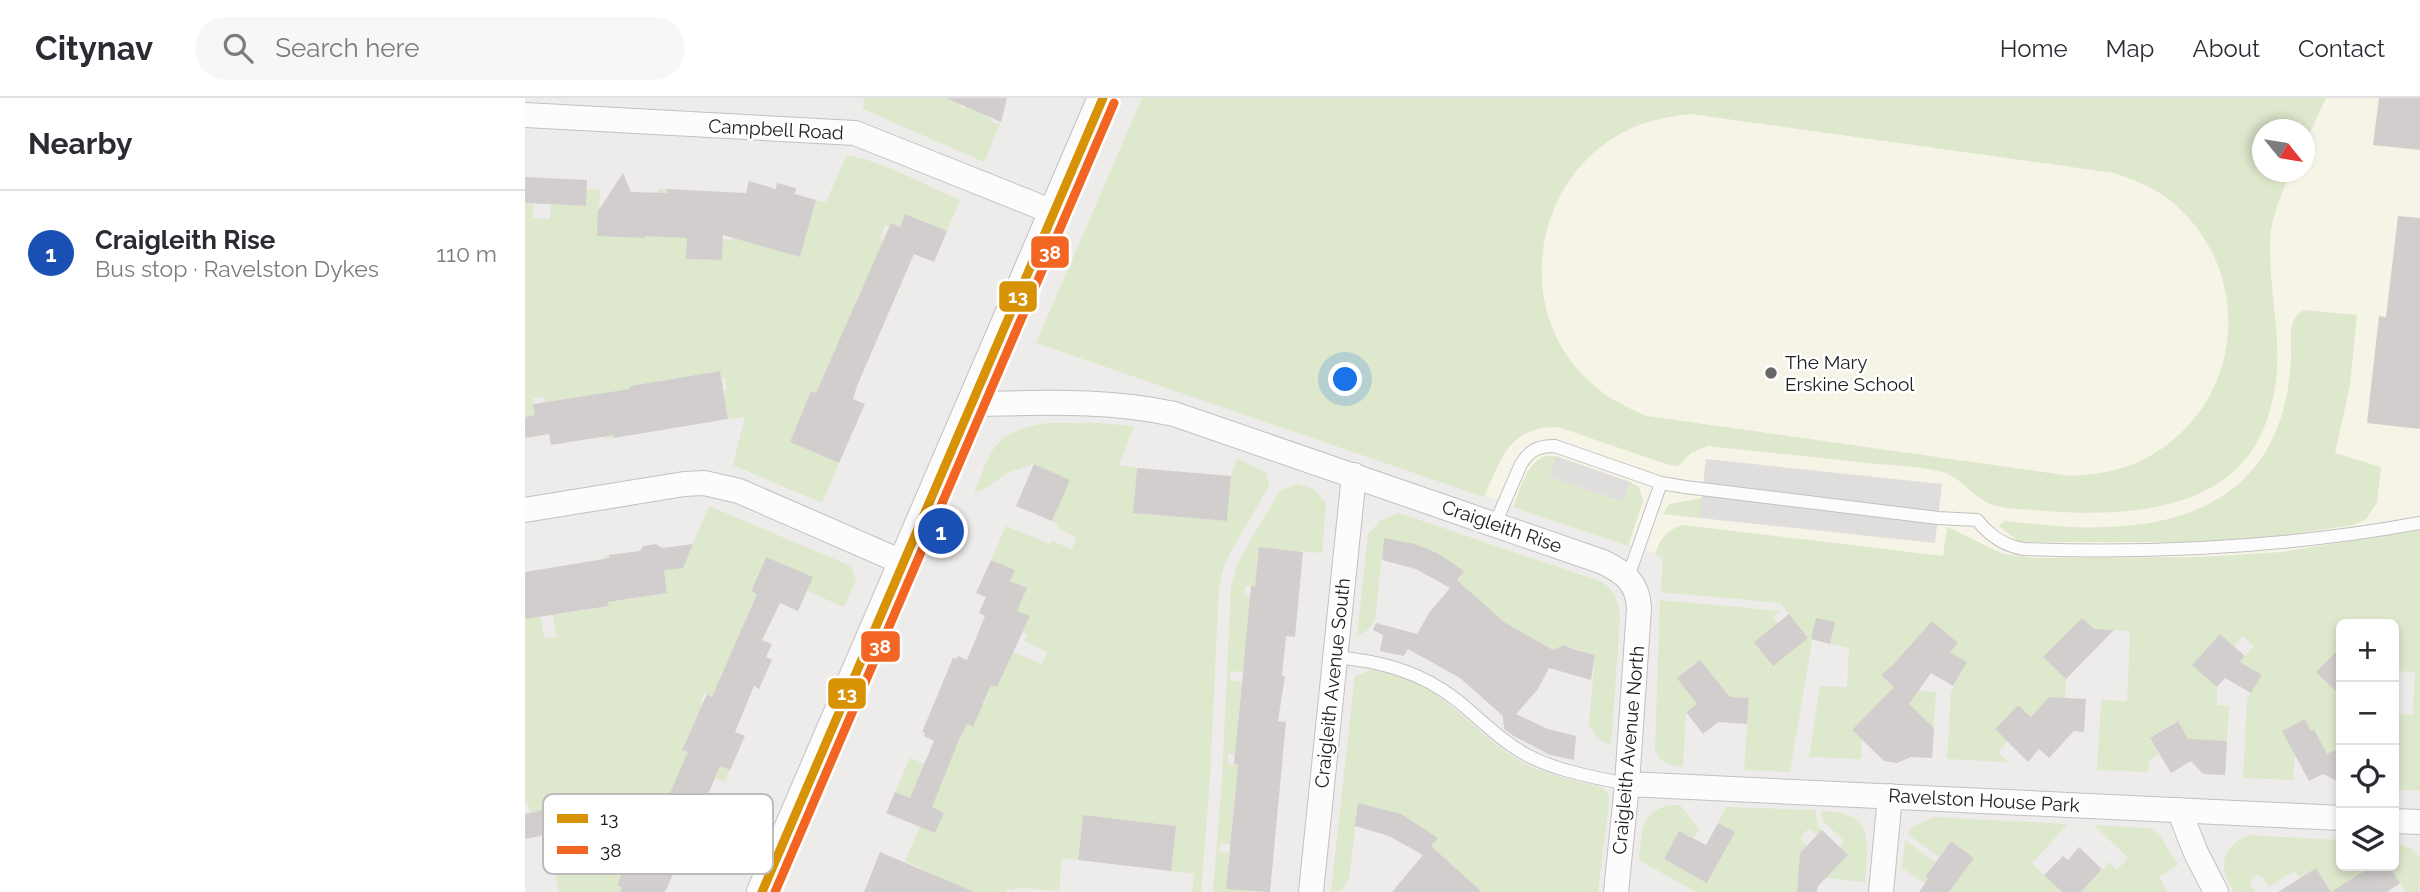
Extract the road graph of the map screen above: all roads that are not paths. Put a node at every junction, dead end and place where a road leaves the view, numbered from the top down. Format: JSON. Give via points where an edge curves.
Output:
{"nodes":[{"id":1,"x":1103,"y":98,"type":"edge"},
{"id":2,"x":525,"y":115,"type":"edge"},
{"id":3,"x":1053,"y":212,"type":"junction"},
{"id":4,"x":972,"y":404,"type":"junction"},
{"id":5,"x":1354,"y":475,"type":"junction"},
{"id":6,"x":1661,"y":483,"type":"junction"},
{"id":7,"x":525,"y":510,"type":"edge"},
{"id":8,"x":2420,"y":523,"type":"edge"},
{"id":9,"x":1495,"y":524,"type":"junction"},
{"id":10,"x":904,"y":563,"type":"junction"},
{"id":11,"x":1628,"y":577,"type":"junction"},
{"id":12,"x":1334,"y":657,"type":"junction"},
{"id":13,"x":1627,"y":784,"type":"junction"},
{"id":14,"x":1890,"y":796,"type":"junction"},
{"id":15,"x":2179,"y":810,"type":"junction"},
{"id":16,"x":2336,"y":818,"type":"edge"},
{"id":17,"x":2399,"y":821,"type":"edge"},
{"id":18,"x":2420,"y":822,"type":"edge"},
{"id":19,"x":773,"y":867,"type":"edge"},
{"id":20,"x":770,"y":874,"type":"edge"},
{"id":21,"x":762,"y":892,"type":"edge"},
{"id":22,"x":1311,"y":892,"type":"edge"},
{"id":23,"x":1616,"y":892,"type":"edge"},
{"id":24,"x":1881,"y":892,"type":"edge"},
{"id":25,"x":2215,"y":892,"type":"edge"}],
"edges":[{"from":1,"to":3,"type":"street"},
{"from":2,"to":3,"type":"street","name":"Campbell Road","via":[[855,133]]},
{"from":3,"to":4,"type":"street"},
{"from":4,"to":5,"type":"street","name":"Craigleith Rise","via":[[1086,402],[1140,407],[1174,414]]},
{"from":4,"to":10,"type":"street"},
{"from":5,"to":9,"type":"street","name":"Craigleith Rise"},
{"from":5,"to":12,"type":"street","name":"Craigleith Avenue South"},
{"from":6,"to":8,"type":"lane","via":[[1977,520],[1988,534],[2024,550],[2200,550],[2281,544]]},
{"from":6,"to":9,"type":"lane","via":[[1555,446],[1543,446],[1521,464]]},
{"from":6,"to":11,"type":"lane"},
{"from":7,"to":10,"type":"street","via":[[704,483],[739,491]]},
{"from":9,"to":11,"type":"street","name":"Craigleith Rise","via":[[1603,562]]},
{"from":10,"to":19,"type":"street"},
{"from":11,"to":13,"type":"street","name":"Craigleith Avenue North","via":[[1639,608]]},
{"from":12,"to":13,"type":"lane","via":[[1390,664],[1410,672],[1436,685],[1524,754],[1571,772]]},
{"from":12,"to":22,"type":"street","name":"Craigleith Avenue South"},
{"from":13,"to":14,"type":"street","name":"Ravelston House Park"},
{"from":13,"to":23,"type":"street","name":"Craigleith Avenue North"},
{"from":14,"to":15,"type":"street","name":"Ravelston House Park"},
{"from":14,"to":24,"type":"street"},
{"from":15,"to":16,"type":"street","name":"Ravelston House Park"},
{"from":15,"to":25,"type":"street"},
{"from":17,"to":18,"type":"street"},
{"from":20,"to":21,"type":"street"}]}
